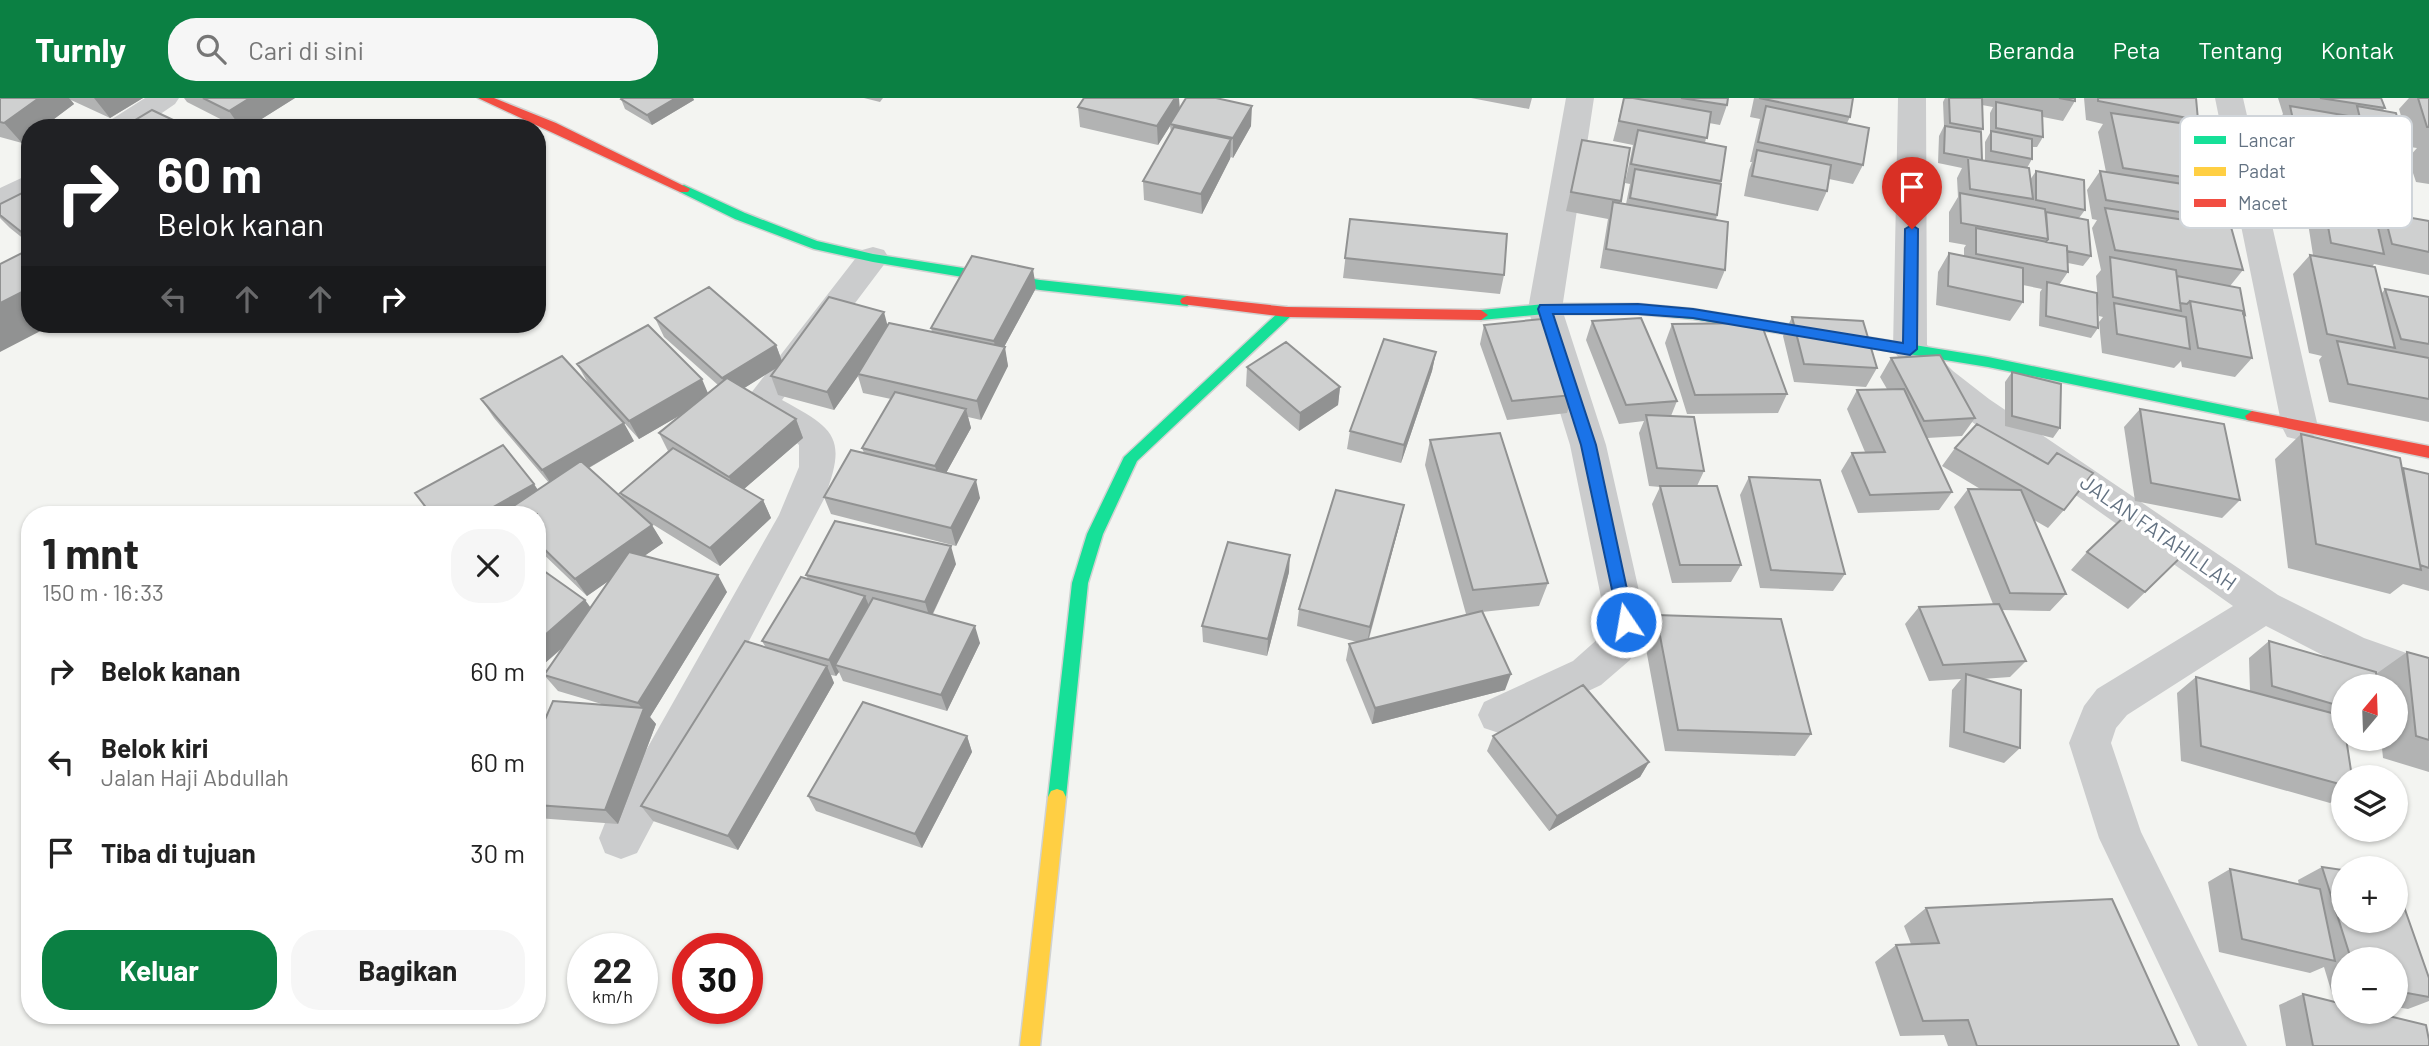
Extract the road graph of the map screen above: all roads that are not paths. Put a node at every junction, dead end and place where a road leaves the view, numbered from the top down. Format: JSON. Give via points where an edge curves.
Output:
{"nodes":[{"id":1,"x":165,"y":98,"type":"edge"},
{"id":2,"x":484,"y":98,"type":"edge"},
{"id":3,"x":1580,"y":98,"type":"edge"},
{"id":4,"x":1912,"y":98,"type":"edge"},
{"id":5,"x":2229,"y":98,"type":"edge"},
{"id":6,"x":2233,"y":116,"type":"edge"},
{"id":7,"x":133,"y":119,"type":"edge"},
{"id":8,"x":535,"y":119,"type":"edge"},
{"id":9,"x":546,"y":124,"type":"edge"},
{"id":10,"x":21,"y":189,"type":"edge"},
{"id":11,"x":0,"y":201,"type":"edge"},
{"id":12,"x":2256,"y":228,"type":"edge"},
{"id":13,"x":873,"y":258,"type":"junction"},
{"id":14,"x":1545,"y":309,"type":"junction"},
{"id":15,"x":1287,"y":312,"type":"junction"},
{"id":16,"x":1910,"y":349,"type":"junction"},
{"id":17,"x":2300,"y":427,"type":"junction"},
{"id":18,"x":2429,"y":452,"type":"edge"},
{"id":19,"x":2264,"y":607,"type":"junction"},
{"id":20,"x":2429,"y":679,"type":"edge"},
{"id":21,"x":1499,"y":715,"type":"dead end"},
{"id":22,"x":621,"y":838,"type":"dead end"},
{"id":23,"x":1030,"y":1046,"type":"edge"},
{"id":24,"x":2223,"y":1046,"type":"edge"}],
"edges":[{"from":1,"to":7,"type":"street"},
{"from":2,"to":8,"type":"street"},
{"from":3,"to":14,"type":"street"},
{"from":4,"to":16,"type":"street"},
{"from":5,"to":6,"type":"street"},
{"from":9,"to":13,"type":"street","via":[[740,216],[814,245]]},
{"from":10,"to":11,"type":"street"},
{"from":12,"to":17,"type":"street"},
{"from":13,"to":15,"type":"street","via":[[1040,285]]},
{"from":13,"to":22,"type":"street","via":[[765,397],[762,404],[816,440],[820,458],[814,479],[788,535]]},
{"from":14,"to":15,"type":"street","via":[[1436,316]]},
{"from":14,"to":16,"type":"street","via":[[1693,314]]},
{"from":14,"to":21,"type":"street","via":[[1588,445],[1626,622],[1616,648],[1587,673]]},
{"from":15,"to":23,"type":"street","via":[[1131,457],[1095,534],[1080,583]]},
{"from":16,"to":17,"type":"street"},
{"from":16,"to":19,"type":"street","name":"JALAN FATAHILLAH","via":[[1977,408]]},
{"from":17,"to":18,"type":"street"},
{"from":19,"to":20,"type":"street","name":"JALAN FATAHILLAH","via":[[2350,650]]},
{"from":19,"to":24,"type":"street","via":[[2112,702],[2090,743],[2121,838]]}]}
